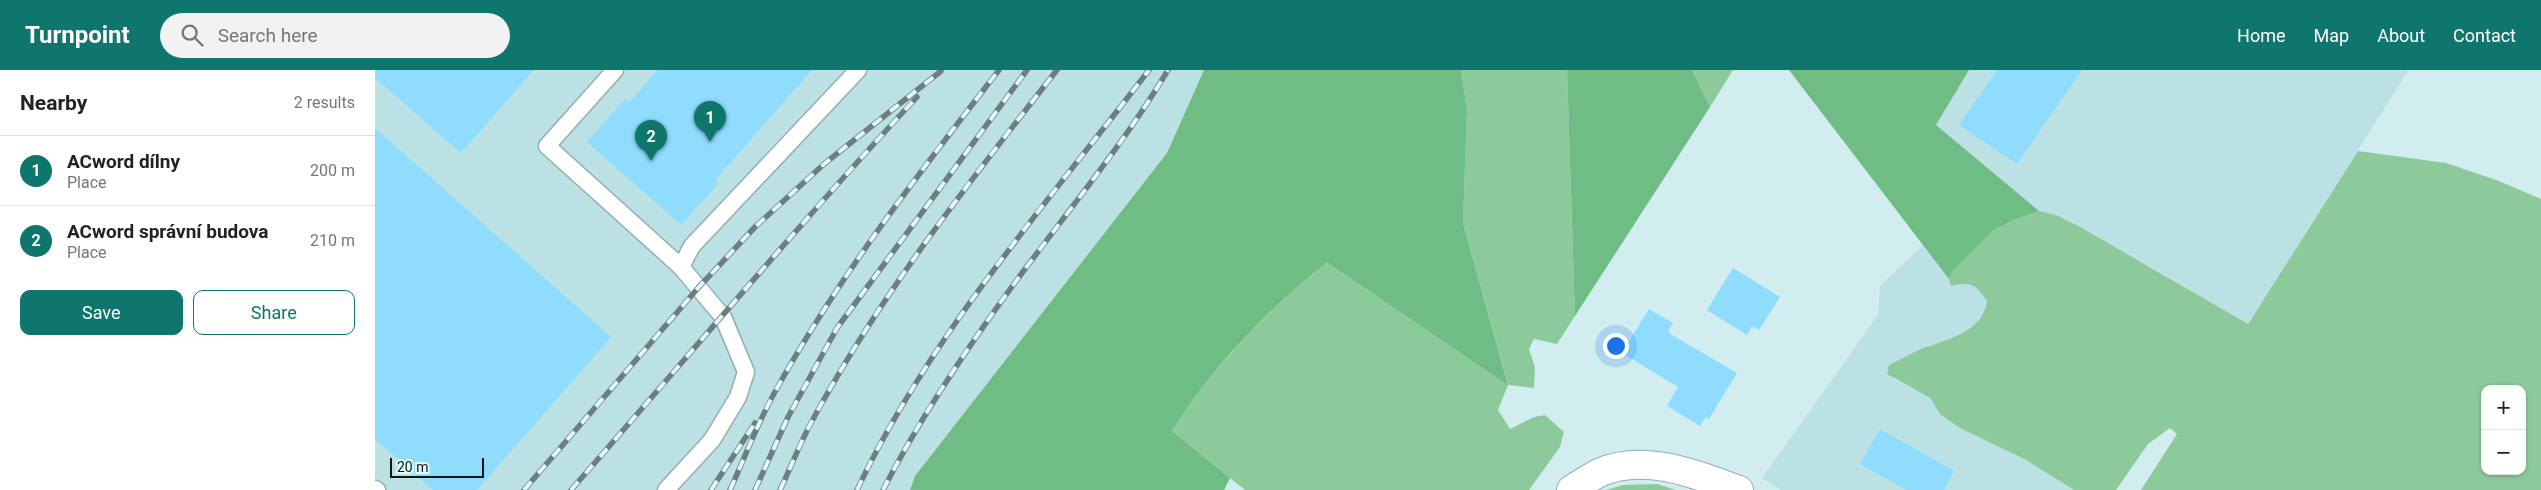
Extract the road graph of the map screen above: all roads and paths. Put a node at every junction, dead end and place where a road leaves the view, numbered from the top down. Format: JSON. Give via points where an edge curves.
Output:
{"nodes":[{"id":1,"x":615,"y":70,"type":"edge"},
{"id":2,"x":857,"y":70,"type":"edge"},
{"id":3,"x":681,"y":267,"type":"junction"},
{"id":4,"x":666,"y":490,"type":"edge"},
{"id":5,"x":1571,"y":490,"type":"edge"},
{"id":6,"x":1739,"y":490,"type":"edge"}],
"edges":[{"from":1,"to":3,"type":"lane","via":[[547,146]]},
{"from":2,"to":3,"type":"lane","via":[[692,246]]},
{"from":3,"to":4,"type":"lane","via":[[723,317],[746,372],[738,397],[712,440]]},
{"from":5,"to":6,"type":"street","via":[[1602,472],[1634,465],[1674,469]]}]}
